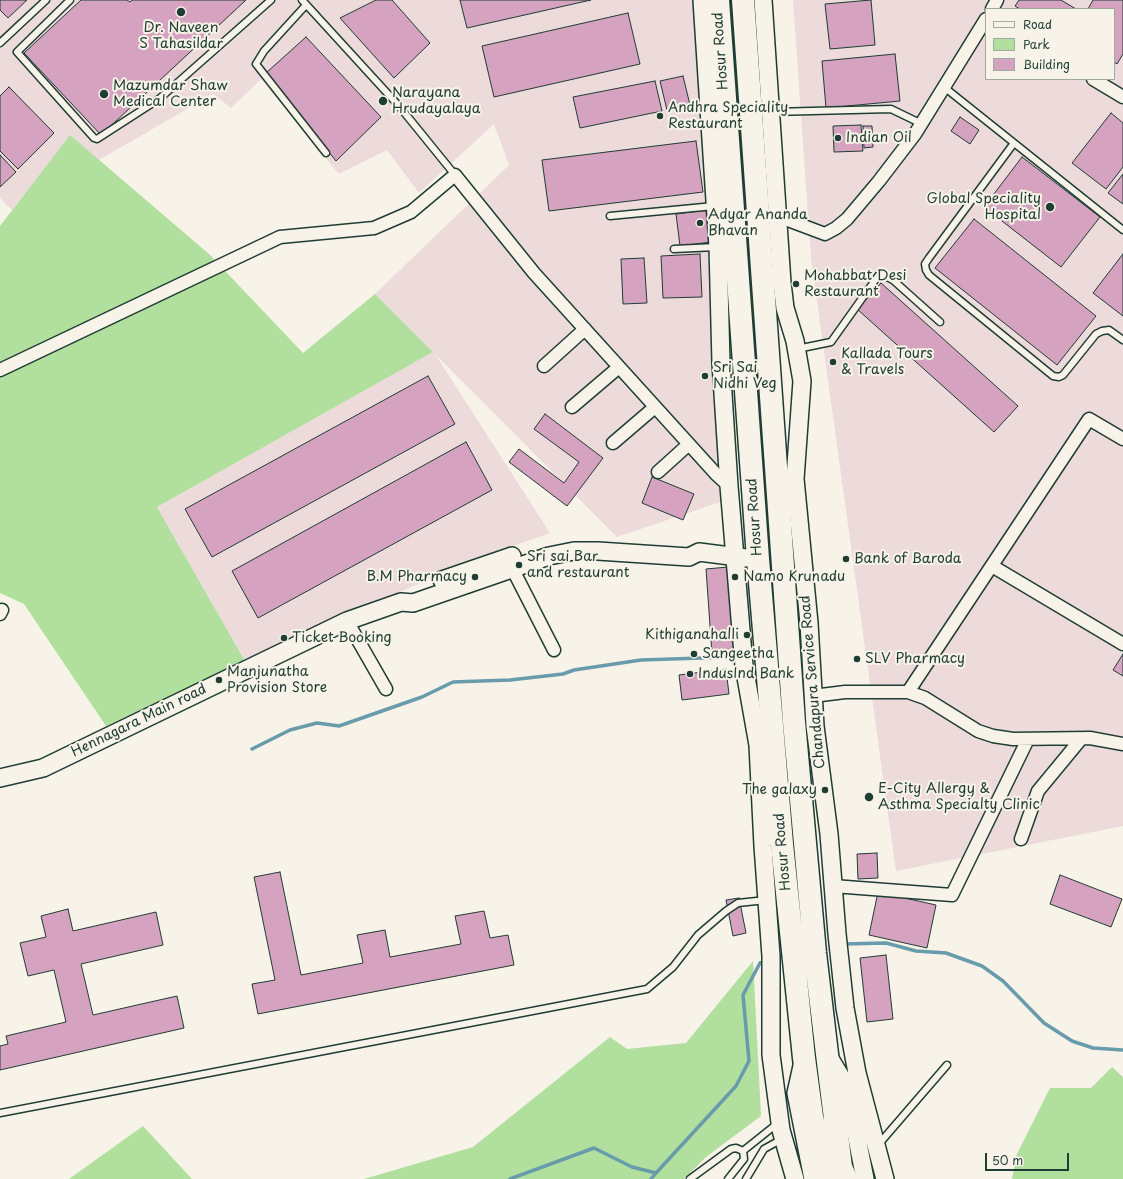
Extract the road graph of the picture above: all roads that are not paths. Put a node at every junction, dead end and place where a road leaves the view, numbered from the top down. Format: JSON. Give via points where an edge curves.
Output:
{"nodes":[{"id":1,"x":46,"y":0,"type":"edge"},
{"id":2,"x":70,"y":0,"type":"edge"},
{"id":3,"x":258,"y":0,"type":"edge"},
{"id":4,"x":271,"y":0,"type":"edge"},
{"id":5,"x":702,"y":0,"type":"edge"},
{"id":6,"x":718,"y":0,"type":"edge"},
{"id":7,"x":744,"y":0,"type":"edge"},
{"id":8,"x":763,"y":0,"type":"edge"},
{"id":9,"x":306,"y":2,"type":"edge"},
{"id":10,"x":263,"y":6,"type":"junction"},
{"id":11,"x":985,"y":21,"type":"edge"},
{"id":12,"x":0,"y":43,"type":"edge"},
{"id":13,"x":1095,"y":80,"type":"edge"},
{"id":14,"x":944,"y":87,"type":"junction"},
{"id":15,"x":1123,"y":97,"type":"edge"},
{"id":16,"x":771,"y":112,"type":"junction"},
{"id":17,"x":922,"y":124,"type":"junction"},
{"id":18,"x":1014,"y":143,"type":"junction"},
{"id":19,"x":326,"y":153,"type":"dead end"},
{"id":20,"x":455,"y":175,"type":"junction"},
{"id":21,"x":714,"y":206,"type":"junction"},
{"id":22,"x":610,"y":216,"type":"dead end"},
{"id":23,"x":768,"y":216,"type":"junction"},
{"id":24,"x":1123,"y":230,"type":"edge"},
{"id":25,"x":718,"y":247,"type":"junction"},
{"id":26,"x":674,"y":249,"type":"dead end"},
{"id":27,"x":940,"y":322,"type":"dead end"},
{"id":28,"x":585,"y":329,"type":"junction"},
{"id":29,"x":1123,"y":340,"type":"edge"},
{"id":30,"x":797,"y":349,"type":"junction"},
{"id":31,"x":544,"y":366,"type":"dead end"},
{"id":32,"x":619,"y":367,"type":"junction"},
{"id":33,"x":0,"y":370,"type":"edge"},
{"id":34,"x":572,"y":407,"type":"dead end"},
{"id":35,"x":655,"y":407,"type":"junction"},
{"id":36,"x":1123,"y":440,"type":"edge"},
{"id":37,"x":613,"y":443,"type":"dead end"},
{"id":38,"x":688,"y":444,"type":"junction"},
{"id":39,"x":658,"y":472,"type":"dead end"},
{"id":40,"x":729,"y":486,"type":"junction"},
{"id":41,"x":736,"y":557,"type":"junction"},
{"id":42,"x":758,"y":559,"type":"junction"},
{"id":43,"x":510,"y":563,"type":"junction"},
{"id":44,"x":992,"y":566,"type":"junction"},
{"id":45,"x":347,"y":622,"type":"junction"},
{"id":46,"x":1123,"y":644,"type":"edge"},
{"id":47,"x":554,"y":650,"type":"dead end"},
{"id":48,"x":386,"y":689,"type":"dead end"},
{"id":49,"x":908,"y":692,"type":"junction"},
{"id":50,"x":813,"y":696,"type":"junction"},
{"id":51,"x":1028,"y":739,"type":"junction"},
{"id":52,"x":1081,"y":739,"type":"junction"},
{"id":53,"x":1123,"y":744,"type":"edge"},
{"id":54,"x":2,"y":779,"type":"edge"},
{"id":55,"x":1021,"y":839,"type":"dead end"},
{"id":56,"x":833,"y":886,"type":"junction"},
{"id":57,"x":767,"y":900,"type":"junction"},
{"id":58,"x":826,"y":1054,"type":"junction"},
{"id":59,"x":804,"y":1058,"type":"junction"},
{"id":60,"x":947,"y":1065,"type":"dead end"},
{"id":61,"x":0,"y":1113,"type":"edge"},
{"id":62,"x":780,"y":1121,"type":"junction"},
{"id":63,"x":784,"y":1138,"type":"junction"},
{"id":64,"x":877,"y":1147,"type":"junction"},
{"id":65,"x":743,"y":1151,"type":"junction"},
{"id":66,"x":690,"y":1179,"type":"edge"},
{"id":67,"x":728,"y":1179,"type":"edge"},
{"id":68,"x":746,"y":1179,"type":"edge"},
{"id":69,"x":795,"y":1179,"type":"edge"},
{"id":70,"x":813,"y":1179,"type":"edge"},
{"id":71,"x":826,"y":1179,"type":"edge"},
{"id":72,"x":846,"y":1179,"type":"edge"},
{"id":73,"x":865,"y":1179,"type":"edge"},
{"id":74,"x":885,"y":1179,"type":"edge"}],
"edges":[{"from":1,"to":12,"type":"lane"},
{"from":2,"to":10,"type":"lane","via":[[17,52],[97,139],[159,99]]},
{"from":3,"to":10,"type":"lane"},
{"from":4,"to":10,"type":"lane"},
{"from":5,"to":21,"type":"street"},
{"from":6,"to":42,"type":"highway","name":"Hosur Road"},
{"from":7,"to":23,"type":"highway","name":"Hosur Road"},
{"from":8,"to":16,"type":"street","name":"Chandapura Service Road"},
{"from":9,"to":19,"type":"lane","via":[[256,64]]},
{"from":9,"to":20,"type":"lane","via":[[399,106]]},
{"from":11,"to":14,"type":"street"},
{"from":13,"to":15,"type":"street"},
{"from":14,"to":17,"type":"street"},
{"from":14,"to":18,"type":"lane"},
{"from":16,"to":17,"type":"lane","via":[[891,109]]},
{"from":16,"to":23,"type":"street","name":"Chandapura Service Road"},
{"from":17,"to":23,"type":"street","via":[[879,181],[836,228],[825,234]]},
{"from":18,"to":24,"type":"lane"},
{"from":18,"to":29,"type":"lane","via":[[929,258],[925,264],[926,270],[1058,377],[1063,375],[1096,334],[1109,330]]},
{"from":20,"to":28,"type":"street","via":[[534,273]]},
{"from":20,"to":33,"type":"street","via":[[411,212],[374,228],[280,237]]},
{"from":21,"to":22,"type":"lane"},
{"from":21,"to":25,"type":"street"},
{"from":23,"to":30,"type":"street","name":"Chandapura Service Road","via":[[785,308]]},
{"from":23,"to":58,"type":"highway","name":"Hosur Road","via":[[794,722]]},
{"from":25,"to":26,"type":"lane"},
{"from":25,"to":40,"type":"street","via":[[721,363]]},
{"from":27,"to":30,"type":"lane","via":[[893,280],[883,275],[878,276],[831,342]]},
{"from":28,"to":31,"type":"street"},
{"from":28,"to":32,"type":"street"},
{"from":30,"to":50,"type":"street","name":"Chandapura Service Road","via":[[802,381],[796,479]]},
{"from":32,"to":34,"type":"street"},
{"from":32,"to":35,"type":"street"},
{"from":35,"to":37,"type":"street"},
{"from":35,"to":38,"type":"street"},
{"from":36,"to":44,"type":"street","via":[[1089,419]]},
{"from":38,"to":39,"type":"street"},
{"from":38,"to":40,"type":"street"},
{"from":40,"to":41,"type":"street"},
{"from":41,"to":42,"type":"street","name":"Hennagara Main road"},
{"from":41,"to":43,"type":"street","name":"Hennagara Main road","via":[[699,552],[689,557],[574,551]]},
{"from":41,"to":57,"type":"street","via":[[744,666],[758,745]]},
{"from":42,"to":59,"type":"highway","name":"Hosur Road","via":[[792,958]]},
{"from":43,"to":45,"type":"street","name":"Hennagara Main road","via":[[413,602],[401,602]]},
{"from":43,"to":47,"type":"street"},
{"from":44,"to":46,"type":"street"},
{"from":44,"to":49,"type":"street"},
{"from":45,"to":48,"type":"street"},
{"from":45,"to":54,"type":"street","name":"Hennagara Main road","via":[[43,768]]},
{"from":49,"to":50,"type":"street","via":[[845,692]]},
{"from":49,"to":51,"type":"street","via":[[925,698],[978,731],[1013,739]]},
{"from":50,"to":56,"type":"street","name":"Chandapura Service Road"},
{"from":51,"to":52,"type":"street"},
{"from":51,"to":56,"type":"street","via":[[952,895]]},
{"from":52,"to":53,"type":"street","via":[[1109,740]]},
{"from":52,"to":55,"type":"street","via":[[1038,791]]},
{"from":56,"to":64,"type":"street","name":"Chandapura Service Road","via":[[845,1008]]},
{"from":57,"to":61,"type":"lane","via":[[738,903],[726,911],[698,935],[673,967],[647,989]]},
{"from":57,"to":62,"type":"street","via":[[771,1055]]},
{"from":58,"to":72,"type":"highway","name":"Hosur Road","via":[[842,1167]]},
{"from":58,"to":73,"type":"street","via":[[847,1087]]},
{"from":59,"to":70,"type":"street","via":[[796,1093]]},
{"from":59,"to":71,"type":"highway","name":"Hosur Road","via":[[812,1117]]},
{"from":60,"to":64,"type":"lane"},
{"from":62,"to":63,"type":"street"},
{"from":62,"to":65,"type":"lane"},
{"from":63,"to":68,"type":"lane","via":[[764,1149]]},
{"from":63,"to":69,"type":"street"},
{"from":64,"to":74,"type":"street"},
{"from":65,"to":66,"type":"lane","via":[[731,1149]]},
{"from":65,"to":67,"type":"lane","via":[[744,1159]]}]}
